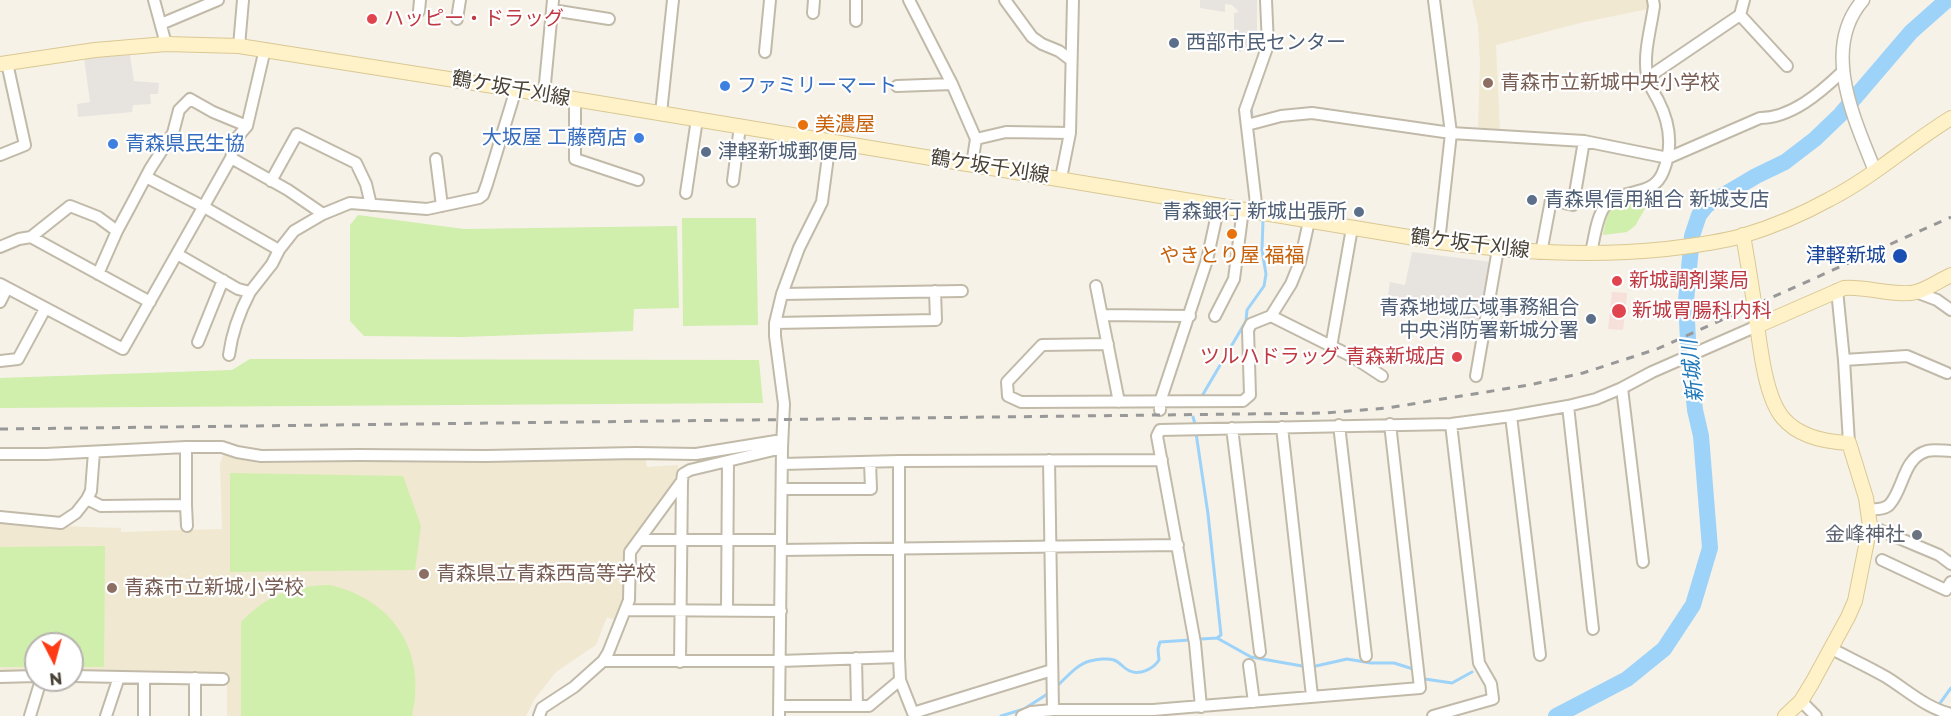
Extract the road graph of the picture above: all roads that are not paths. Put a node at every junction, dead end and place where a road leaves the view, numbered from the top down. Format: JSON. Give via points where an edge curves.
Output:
{"nodes":[{"id":1,"x":154,"y":0,"type":"edge"},
{"id":2,"x":218,"y":0,"type":"edge"},
{"id":3,"x":243,"y":0,"type":"edge"},
{"id":4,"x":460,"y":0,"type":"edge"},
{"id":5,"x":673,"y":0,"type":"edge"},
{"id":6,"x":770,"y":0,"type":"edge"},
{"id":7,"x":814,"y":0,"type":"edge"},
{"id":8,"x":856,"y":0,"type":"edge"},
{"id":9,"x":909,"y":0,"type":"edge"},
{"id":10,"x":1005,"y":0,"type":"edge"},
{"id":11,"x":1073,"y":0,"type":"edge"},
{"id":12,"x":1266,"y":0,"type":"edge"},
{"id":13,"x":1434,"y":0,"type":"edge"},
{"id":14,"x":1653,"y":0,"type":"edge"},
{"id":15,"x":1744,"y":0,"type":"edge"},
{"id":16,"x":1863,"y":0,"type":"edge"},
{"id":17,"x":552,"y":5,"type":"edge"},
{"id":18,"x":813,"y":13,"type":"dead end"},
{"id":19,"x":1740,"y":15,"type":"junction"},
{"id":20,"x":457,"y":19,"type":"dead end"},
{"id":21,"x":609,"y":19,"type":"dead end"},
{"id":22,"x":856,"y":21,"type":"dead end"},
{"id":23,"x":161,"y":24,"type":"junction"},
{"id":24,"x":166,"y":44,"type":"junction"},
{"id":25,"x":239,"y":46,"type":"junction"},
{"id":26,"x":265,"y":49,"type":"junction"},
{"id":27,"x":765,"y":52,"type":"dead end"},
{"id":28,"x":1071,"y":60,"type":"junction"},
{"id":29,"x":4,"y":63,"type":"edge"},
{"id":30,"x":1787,"y":66,"type":"dead end"},
{"id":31,"x":1843,"y":75,"type":"junction"},
{"id":32,"x":1647,"y":78,"type":"junction"},
{"id":33,"x":952,"y":84,"type":"junction"},
{"id":34,"x":897,"y":86,"type":"dead end"},
{"id":35,"x":516,"y":89,"type":"junction"},
{"id":36,"x":544,"y":94,"type":"junction"},
{"id":37,"x":575,"y":100,"type":"junction"},
{"id":38,"x":661,"y":113,"type":"junction"},
{"id":39,"x":1951,"y":118,"type":"edge"},
{"id":40,"x":697,"y":119,"type":"junction"},
{"id":41,"x":1247,"y":125,"type":"junction"},
{"id":42,"x":247,"y":126,"type":"junction"},
{"id":43,"x":741,"y":126,"type":"junction"},
{"id":44,"x":1070,"y":133,"type":"junction"},
{"id":45,"x":1451,"y":133,"type":"junction"},
{"id":46,"x":976,"y":139,"type":"junction"},
{"id":47,"x":830,"y":141,"type":"junction"},
{"id":48,"x":1584,"y":141,"type":"junction"},
{"id":49,"x":0,"y":155,"type":"edge"},
{"id":50,"x":231,"y":158,"type":"junction"},
{"id":51,"x":1668,"y":158,"type":"junction"},
{"id":52,"x":436,"y":159,"type":"dead end"},
{"id":53,"x":972,"y":164,"type":"junction"},
{"id":54,"x":1875,"y":171,"type":"junction"},
{"id":55,"x":146,"y":177,"type":"junction"},
{"id":56,"x":1061,"y":178,"type":"junction"},
{"id":57,"x":639,"y":180,"type":"dead end"},
{"id":58,"x":271,"y":181,"type":"junction"},
{"id":59,"x":733,"y":181,"type":"dead end"},
{"id":60,"x":687,"y":193,"type":"dead end"},
{"id":61,"x":372,"y":205,"type":"junction"},
{"id":62,"x":1219,"y":205,"type":"junction"},
{"id":63,"x":442,"y":206,"type":"junction"},
{"id":64,"x":204,"y":207,"type":"junction"},
{"id":65,"x":1243,"y":209,"type":"junction"},
{"id":66,"x":1257,"y":212,"type":"junction"},
{"id":67,"x":323,"y":214,"type":"junction"},
{"id":68,"x":1309,"y":221,"type":"junction"},
{"id":69,"x":1352,"y":228,"type":"junction"},
{"id":70,"x":117,"y":231,"type":"junction"},
{"id":71,"x":1743,"y":236,"type":"junction"},
{"id":72,"x":31,"y":237,"type":"junction"},
{"id":73,"x":1439,"y":242,"type":"junction"},
{"id":74,"x":0,"y":248,"type":"edge"},
{"id":75,"x":1498,"y":249,"type":"junction"},
{"id":76,"x":279,"y":250,"type":"junction"},
{"id":77,"x":1541,"y":253,"type":"junction"},
{"id":78,"x":1591,"y":253,"type":"junction"},
{"id":79,"x":177,"y":254,"type":"junction"},
{"id":80,"x":98,"y":274,"type":"junction"},
{"id":81,"x":1951,"y":274,"type":"edge"},
{"id":82,"x":223,"y":280,"type":"junction"},
{"id":83,"x":4,"y":286,"type":"edge"},
{"id":84,"x":1096,"y":286,"type":"dead end"},
{"id":85,"x":1837,"y":290,"type":"junction"},
{"id":86,"x":935,"y":291,"type":"junction"},
{"id":87,"x":962,"y":291,"type":"dead end"},
{"id":88,"x":250,"y":292,"type":"junction"},
{"id":89,"x":1916,"y":292,"type":"junction"},
{"id":90,"x":782,"y":294,"type":"junction"},
{"id":91,"x":0,"y":302,"type":"edge"},
{"id":92,"x":150,"y":302,"type":"junction"},
{"id":93,"x":45,"y":309,"type":"junction"},
{"id":94,"x":1951,"y":310,"type":"edge"},
{"id":95,"x":1102,"y":315,"type":"junction"},
{"id":96,"x":1190,"y":316,"type":"junction"},
{"id":97,"x":1215,"y":316,"type":"dead end"},
{"id":98,"x":1271,"y":316,"type":"junction"},
{"id":99,"x":775,"y":322,"type":"junction"},
{"id":100,"x":1757,"y":326,"type":"junction"},
{"id":101,"x":198,"y":342,"type":"dead end"},
{"id":102,"x":1108,"y":345,"type":"junction"},
{"id":103,"x":1331,"y":347,"type":"junction"},
{"id":104,"x":229,"y":355,"type":"dead end"},
{"id":105,"x":1844,"y":360,"type":"junction"},
{"id":106,"x":0,"y":361,"type":"edge"},
{"id":107,"x":1947,"y":373,"type":"dead end"},
{"id":108,"x":1382,"y":376,"type":"dead end"},
{"id":109,"x":1476,"y":376,"type":"dead end"},
{"id":110,"x":1622,"y":388,"type":"junction"},
{"id":111,"x":1119,"y":402,"type":"junction"},
{"id":112,"x":1568,"y":406,"type":"junction"},
{"id":113,"x":1160,"y":409,"type":"junction"},
{"id":114,"x":1511,"y":416,"type":"junction"},
{"id":115,"x":1390,"y":424,"type":"junction"},
{"id":116,"x":1451,"y":424,"type":"junction"},
{"id":117,"x":1339,"y":425,"type":"junction"},
{"id":118,"x":1282,"y":426,"type":"junction"},
{"id":119,"x":1232,"y":428,"type":"junction"},
{"id":120,"x":1160,"y":430,"type":"junction"},
{"id":121,"x":1850,"y":443,"type":"junction"},
{"id":122,"x":782,"y":444,"type":"junction"},
{"id":123,"x":186,"y":447,"type":"junction"},
{"id":124,"x":1951,"y":451,"type":"edge"},
{"id":125,"x":94,"y":452,"type":"junction"},
{"id":126,"x":0,"y":454,"type":"edge"},
{"id":127,"x":1049,"y":460,"type":"junction"},
{"id":128,"x":1162,"y":460,"type":"junction"},
{"id":129,"x":728,"y":461,"type":"junction"},
{"id":130,"x":899,"y":461,"type":"junction"},
{"id":131,"x":870,"y":462,"type":"junction"},
{"id":132,"x":782,"y":464,"type":"junction"},
{"id":133,"x":682,"y":481,"type":"junction"},
{"id":134,"x":782,"y":489,"type":"junction"},
{"id":135,"x":87,"y":499,"type":"junction"},
{"id":136,"x":186,"y":505,"type":"junction"},
{"id":137,"x":1868,"y":510,"type":"junction"},
{"id":138,"x":0,"y":517,"type":"edge"},
{"id":139,"x":187,"y":526,"type":"dead end"},
{"id":140,"x":1870,"y":526,"type":"junction"},
{"id":141,"x":639,"y":540,"type":"junction"},
{"id":142,"x":681,"y":540,"type":"junction"},
{"id":143,"x":728,"y":540,"type":"junction"},
{"id":144,"x":782,"y":545,"type":"junction"},
{"id":145,"x":1178,"y":545,"type":"junction"},
{"id":146,"x":1050,"y":546,"type":"junction"},
{"id":147,"x":898,"y":548,"type":"junction"},
{"id":148,"x":1882,"y":560,"type":"dead end"},
{"id":149,"x":1643,"y":562,"type":"dead end"},
{"id":150,"x":1951,"y":564,"type":"edge"},
{"id":151,"x":1951,"y":582,"type":"edge"},
{"id":152,"x":625,"y":609,"type":"junction"},
{"id":153,"x":727,"y":609,"type":"junction"},
{"id":154,"x":680,"y":610,"type":"junction"},
{"id":155,"x":781,"y":611,"type":"junction"},
{"id":156,"x":1593,"y":629,"type":"dead end"},
{"id":157,"x":1832,"y":649,"type":"junction"},
{"id":158,"x":1260,"y":652,"type":"dead end"},
{"id":159,"x":1540,"y":655,"type":"dead end"},
{"id":160,"x":1366,"y":656,"type":"dead end"},
{"id":161,"x":899,"y":657,"type":"junction"},
{"id":162,"x":856,"y":658,"type":"junction"},
{"id":163,"x":603,"y":661,"type":"junction"},
{"id":164,"x":780,"y":661,"type":"junction"},
{"id":165,"x":680,"y":662,"type":"junction"},
{"id":166,"x":1249,"y":665,"type":"dead end"},
{"id":167,"x":1052,"y":670,"type":"junction"},
{"id":168,"x":24,"y":676,"type":"edge"},
{"id":169,"x":84,"y":676,"type":"edge"},
{"id":170,"x":0,"y":677,"type":"edge"},
{"id":171,"x":119,"y":677,"type":"junction"},
{"id":172,"x":144,"y":678,"type":"junction"},
{"id":173,"x":195,"y":678,"type":"junction"},
{"id":174,"x":223,"y":679,"type":"dead end"},
{"id":175,"x":900,"y":680,"type":"junction"},
{"id":176,"x":37,"y":692,"type":"edge"},
{"id":177,"x":1312,"y":696,"type":"junction"},
{"id":178,"x":1801,"y":701,"type":"junction"},
{"id":179,"x":1254,"y":702,"type":"junction"},
{"id":180,"x":857,"y":706,"type":"junction"},
{"id":181,"x":1201,"y":707,"type":"junction"},
{"id":182,"x":1053,"y":710,"type":"junction"},
{"id":183,"x":780,"y":711,"type":"edge"},
{"id":184,"x":1951,"y":714,"type":"edge"},
{"id":185,"x":30,"y":716,"type":"edge"},
{"id":186,"x":106,"y":716,"type":"edge"},
{"id":187,"x":144,"y":716,"type":"edge"},
{"id":188,"x":195,"y":716,"type":"edge"},
{"id":189,"x":539,"y":716,"type":"edge"},
{"id":190,"x":1022,"y":716,"type":"edge"},
{"id":191,"x":1433,"y":716,"type":"edge"},
{"id":192,"x":1785,"y":716,"type":"edge"},
{"id":193,"x":1816,"y":716,"type":"edge"}],
"edges":[{"from":1,"to":23,"type":"street"},
{"from":2,"to":23,"type":"street"},
{"from":3,"to":25,"type":"street"},
{"from":4,"to":20,"type":"street"},
{"from":5,"to":38,"type":"street"},
{"from":6,"to":27,"type":"street"},
{"from":7,"to":18,"type":"street"},
{"from":8,"to":22,"type":"street"},
{"from":9,"to":33,"type":"street"},
{"from":10,"to":28,"type":"street","via":[[1032,38]]},
{"from":11,"to":28,"type":"street"},
{"from":12,"to":41,"type":"street","via":[[1268,45],[1245,110]]},
{"from":13,"to":45,"type":"street"},
{"from":14,"to":32,"type":"street"},
{"from":15,"to":19,"type":"street"},
{"from":16,"to":31,"type":"street","via":[[1844,40]]},
{"from":17,"to":21,"type":"street"},
{"from":17,"to":36,"type":"street"},
{"from":19,"to":30,"type":"street"},
{"from":19,"to":32,"type":"street"},
{"from":23,"to":24,"type":"street"},
{"from":24,"to":25,"type":"main road","name":"鶴ケ坂千刈線"},
{"from":24,"to":29,"type":"main road","name":"鶴ケ坂千刈線"},
{"from":25,"to":26,"type":"main road","name":"鶴ケ坂千刈線"},
{"from":26,"to":35,"type":"main road","name":"鶴ケ坂千刈線"},
{"from":26,"to":42,"type":"street"},
{"from":28,"to":44,"type":"street"},
{"from":29,"to":49,"type":"street","via":[[25,145]]},
{"from":31,"to":51,"type":"street","via":[[1815,97],[1772,118],[1760,118]]},
{"from":31,"to":54,"type":"street"},
{"from":32,"to":51,"type":"street","via":[[1668,123]]},
{"from":33,"to":34,"type":"street"},
{"from":33,"to":46,"type":"street"},
{"from":35,"to":36,"type":"main road","name":"鶴ケ坂千刈線"},
{"from":35,"to":63,"type":"street","via":[[483,195]]},
{"from":36,"to":37,"type":"main road","name":"鶴ケ坂千刈線"},
{"from":37,"to":38,"type":"main road","name":"鶴ケ坂千刈線"},
{"from":37,"to":57,"type":"street","via":[[575,159]]},
{"from":38,"to":40,"type":"main road","name":"鶴ケ坂千刈線"},
{"from":39,"to":54,"type":"main road","name":"鶴ケ坂千刈線"},
{"from":40,"to":43,"type":"main road","name":"鶴ケ坂千刈線"},
{"from":40,"to":60,"type":"street"},
{"from":41,"to":45,"type":"street","via":[[1312,112]]},
{"from":41,"to":66,"type":"street"},
{"from":42,"to":50,"type":"street","via":[[236,140]]},
{"from":42,"to":55,"type":"street","via":[[190,99],[179,110],[173,133]]},
{"from":43,"to":47,"type":"main road","name":"鶴ケ坂千刈線"},
{"from":43,"to":59,"type":"street"},
{"from":44,"to":46,"type":"street","via":[[1006,132]]},
{"from":44,"to":56,"type":"street"},
{"from":45,"to":48,"type":"street"},
{"from":45,"to":73,"type":"street"},
{"from":46,"to":53,"type":"street"},
{"from":47,"to":53,"type":"main road","name":"鶴ケ坂千刈線"},
{"from":47,"to":90,"type":"street","via":[[822,202]]},
{"from":48,"to":51,"type":"street"},
{"from":48,"to":77,"type":"street","via":[[1573,205],[1551,200]]},
{"from":50,"to":58,"type":"street"},
{"from":50,"to":64,"type":"street"},
{"from":51,"to":78,"type":"street","via":[[1656,184],[1620,195],[1606,204]]},
{"from":52,"to":63,"type":"street"},
{"from":53,"to":56,"type":"main road","name":"鶴ケ坂千刈線"},
{"from":54,"to":71,"type":"main road","name":"鶴ケ坂千刈線","via":[[1831,199]]},
{"from":55,"to":64,"type":"street"},
{"from":55,"to":70,"type":"street"},
{"from":56,"to":62,"type":"main road","name":"鶴ケ坂千刈線"},
{"from":58,"to":61,"type":"street","via":[[297,134],[356,163]]},
{"from":58,"to":67,"type":"street"},
{"from":61,"to":63,"type":"street","via":[[427,209]]},
{"from":61,"to":67,"type":"street","via":[[350,203]]},
{"from":62,"to":65,"type":"main road","name":"鶴ケ坂千刈線"},
{"from":62,"to":96,"type":"street"},
{"from":64,"to":76,"type":"street"},
{"from":64,"to":79,"type":"street"},
{"from":65,"to":66,"type":"main road","name":"鶴ケ坂千刈線"},
{"from":65,"to":97,"type":"street","via":[[1234,279]]},
{"from":66,"to":68,"type":"main road","name":"鶴ケ坂千刈線"},
{"from":67,"to":76,"type":"street","via":[[294,231]]},
{"from":68,"to":69,"type":"main road","name":"鶴ケ坂千刈線"},
{"from":68,"to":98,"type":"street","via":[[1300,262]]},
{"from":69,"to":73,"type":"main road","name":"鶴ケ坂千刈線"},
{"from":69,"to":103,"type":"street"},
{"from":70,"to":72,"type":"street","via":[[98,217],[70,206]]},
{"from":70,"to":80,"type":"street"},
{"from":71,"to":78,"type":"main road","name":"鶴ケ坂千刈線","via":[[1642,251]]},
{"from":71,"to":100,"type":"main road"},
{"from":72,"to":74,"type":"street"},
{"from":72,"to":80,"type":"street"},
{"from":73,"to":75,"type":"main road","name":"鶴ケ坂千刈線"},
{"from":75,"to":77,"type":"main road","name":"鶴ケ坂千刈線"},
{"from":75,"to":109,"type":"street"},
{"from":76,"to":88,"type":"street"},
{"from":77,"to":78,"type":"main road","name":"鶴ケ坂千刈線"},
{"from":79,"to":82,"type":"street"},
{"from":79,"to":92,"type":"street"},
{"from":80,"to":92,"type":"street"},
{"from":81,"to":89,"type":"main road"},
{"from":82,"to":88,"type":"street"},
{"from":82,"to":101,"type":"street"},
{"from":83,"to":91,"type":"street"},
{"from":83,"to":93,"type":"street"},
{"from":84,"to":95,"type":"street"},
{"from":85,"to":89,"type":"main road","via":[[1858,287]]},
{"from":85,"to":100,"type":"main road"},
{"from":85,"to":105,"type":"street"},
{"from":86,"to":87,"type":"street"},
{"from":86,"to":90,"type":"street"},
{"from":86,"to":99,"type":"street","via":[[936,320]]},
{"from":88,"to":104,"type":"street","via":[[232,334]]},
{"from":89,"to":94,"type":"street"},
{"from":90,"to":99,"type":"street"},
{"from":92,"to":93,"type":"street","via":[[123,349]]},
{"from":93,"to":106,"type":"street","via":[[18,359]]},
{"from":95,"to":96,"type":"street"},
{"from":95,"to":102,"type":"street"},
{"from":96,"to":113,"type":"street"},
{"from":98,"to":103,"type":"street"},
{"from":98,"to":113,"type":"street","via":[[1251,324],[1248,330],[1250,394],[1243,401]]},
{"from":99,"to":122,"type":"street","via":[[784,404]]},
{"from":100,"to":110,"type":"street"},
{"from":100,"to":121,"type":"main road","via":[[1771,398],[1783,419],[1804,434]]},
{"from":102,"to":111,"type":"street"},
{"from":102,"to":111,"type":"street","via":[[1042,345],[1007,382],[1008,396],[1021,402]]},
{"from":103,"to":108,"type":"street"},
{"from":105,"to":107,"type":"street","via":[[1907,356]]},
{"from":105,"to":121,"type":"street"},
{"from":110,"to":112,"type":"street"},
{"from":110,"to":149,"type":"street"},
{"from":111,"to":113,"type":"street"},
{"from":112,"to":114,"type":"street"},
{"from":112,"to":156,"type":"street"},
{"from":113,"to":120,"type":"street"},
{"from":114,"to":116,"type":"street"},
{"from":114,"to":159,"type":"street"},
{"from":115,"to":116,"type":"street"},
{"from":115,"to":117,"type":"street"},
{"from":115,"to":177,"type":"street","via":[[1420,687]]},
{"from":116,"to":191,"type":"street","via":[[1479,663],[1491,684],[1493,699]]},
{"from":117,"to":118,"type":"street"},
{"from":117,"to":160,"type":"street"},
{"from":118,"to":119,"type":"street"},
{"from":118,"to":177,"type":"street"},
{"from":119,"to":120,"type":"street"},
{"from":119,"to":158,"type":"street"},
{"from":120,"to":128,"type":"street","via":[[1157,436]]},
{"from":121,"to":137,"type":"main road"},
{"from":122,"to":123,"type":"street","via":[[696,454],[486,456],[261,456],[222,447]]},
{"from":122,"to":129,"type":"street"},
{"from":122,"to":132,"type":"street"},
{"from":123,"to":125,"type":"street"},
{"from":123,"to":136,"type":"street"},
{"from":124,"to":137,"type":"street","via":[[1929,450],[1918,455],[1891,504]]},
{"from":125,"to":126,"type":"street"},
{"from":125,"to":135,"type":"street"},
{"from":127,"to":128,"type":"street"},
{"from":127,"to":130,"type":"street"},
{"from":127,"to":146,"type":"street"},
{"from":128,"to":145,"type":"street"},
{"from":129,"to":133,"type":"street","via":[[690,470],[683,474]]},
{"from":129,"to":143,"type":"street"},
{"from":130,"to":131,"type":"street"},
{"from":130,"to":147,"type":"street"},
{"from":131,"to":132,"type":"street"},
{"from":131,"to":134,"type":"street","via":[[870,489]]},
{"from":132,"to":134,"type":"street"},
{"from":133,"to":141,"type":"street"},
{"from":133,"to":142,"type":"street"},
{"from":134,"to":144,"type":"street"},
{"from":135,"to":136,"type":"street","via":[[100,506]]},
{"from":135,"to":138,"type":"street","via":[[61,523]]},
{"from":136,"to":139,"type":"street"},
{"from":137,"to":140,"type":"main road"},
{"from":140,"to":150,"type":"street","via":[[1939,555]]},
{"from":140,"to":157,"type":"main road","via":[[1855,601]]},
{"from":141,"to":142,"type":"street"},
{"from":141,"to":152,"type":"street","via":[[630,552],[629,600]]},
{"from":142,"to":143,"type":"street"},
{"from":142,"to":154,"type":"street"},
{"from":143,"to":144,"type":"street"},
{"from":143,"to":153,"type":"street"},
{"from":144,"to":147,"type":"street"},
{"from":144,"to":155,"type":"street"},
{"from":145,"to":146,"type":"street"},
{"from":145,"to":181,"type":"street","via":[[1195,643]]},
{"from":146,"to":147,"type":"street"},
{"from":146,"to":167,"type":"street"},
{"from":147,"to":161,"type":"street"},
{"from":148,"to":151,"type":"street","via":[[1947,590]]},
{"from":152,"to":154,"type":"street"},
{"from":152,"to":163,"type":"street"},
{"from":153,"to":154,"type":"street"},
{"from":153,"to":155,"type":"street"},
{"from":154,"to":165,"type":"street"},
{"from":155,"to":164,"type":"street"},
{"from":157,"to":178,"type":"main road"},
{"from":157,"to":184,"type":"street","via":[[1885,676],[1924,703]]},
{"from":161,"to":162,"type":"street"},
{"from":161,"to":175,"type":"street"},
{"from":162,"to":164,"type":"street"},
{"from":162,"to":180,"type":"street"},
{"from":163,"to":165,"type":"street"},
{"from":163,"to":189,"type":"street","via":[[542,708]]},
{"from":164,"to":165,"type":"street"},
{"from":164,"to":183,"type":"street"},
{"from":166,"to":179,"type":"street"},
{"from":167,"to":175,"type":"street","via":[[914,713]]},
{"from":167,"to":182,"type":"street"},
{"from":168,"to":170,"type":"street"},
{"from":169,"to":171,"type":"street"},
{"from":171,"to":172,"type":"street"},
{"from":171,"to":186,"type":"street"},
{"from":172,"to":173,"type":"street"},
{"from":172,"to":187,"type":"street"},
{"from":173,"to":174,"type":"street"},
{"from":173,"to":188,"type":"street"},
{"from":175,"to":180,"type":"street","via":[[869,706]]},
{"from":176,"to":185,"type":"street"},
{"from":177,"to":179,"type":"street"},
{"from":178,"to":192,"type":"main road"},
{"from":178,"to":193,"type":"street"},
{"from":179,"to":181,"type":"street"},
{"from":180,"to":183,"type":"street"},
{"from":181,"to":182,"type":"street"},
{"from":182,"to":190,"type":"street"}]}
